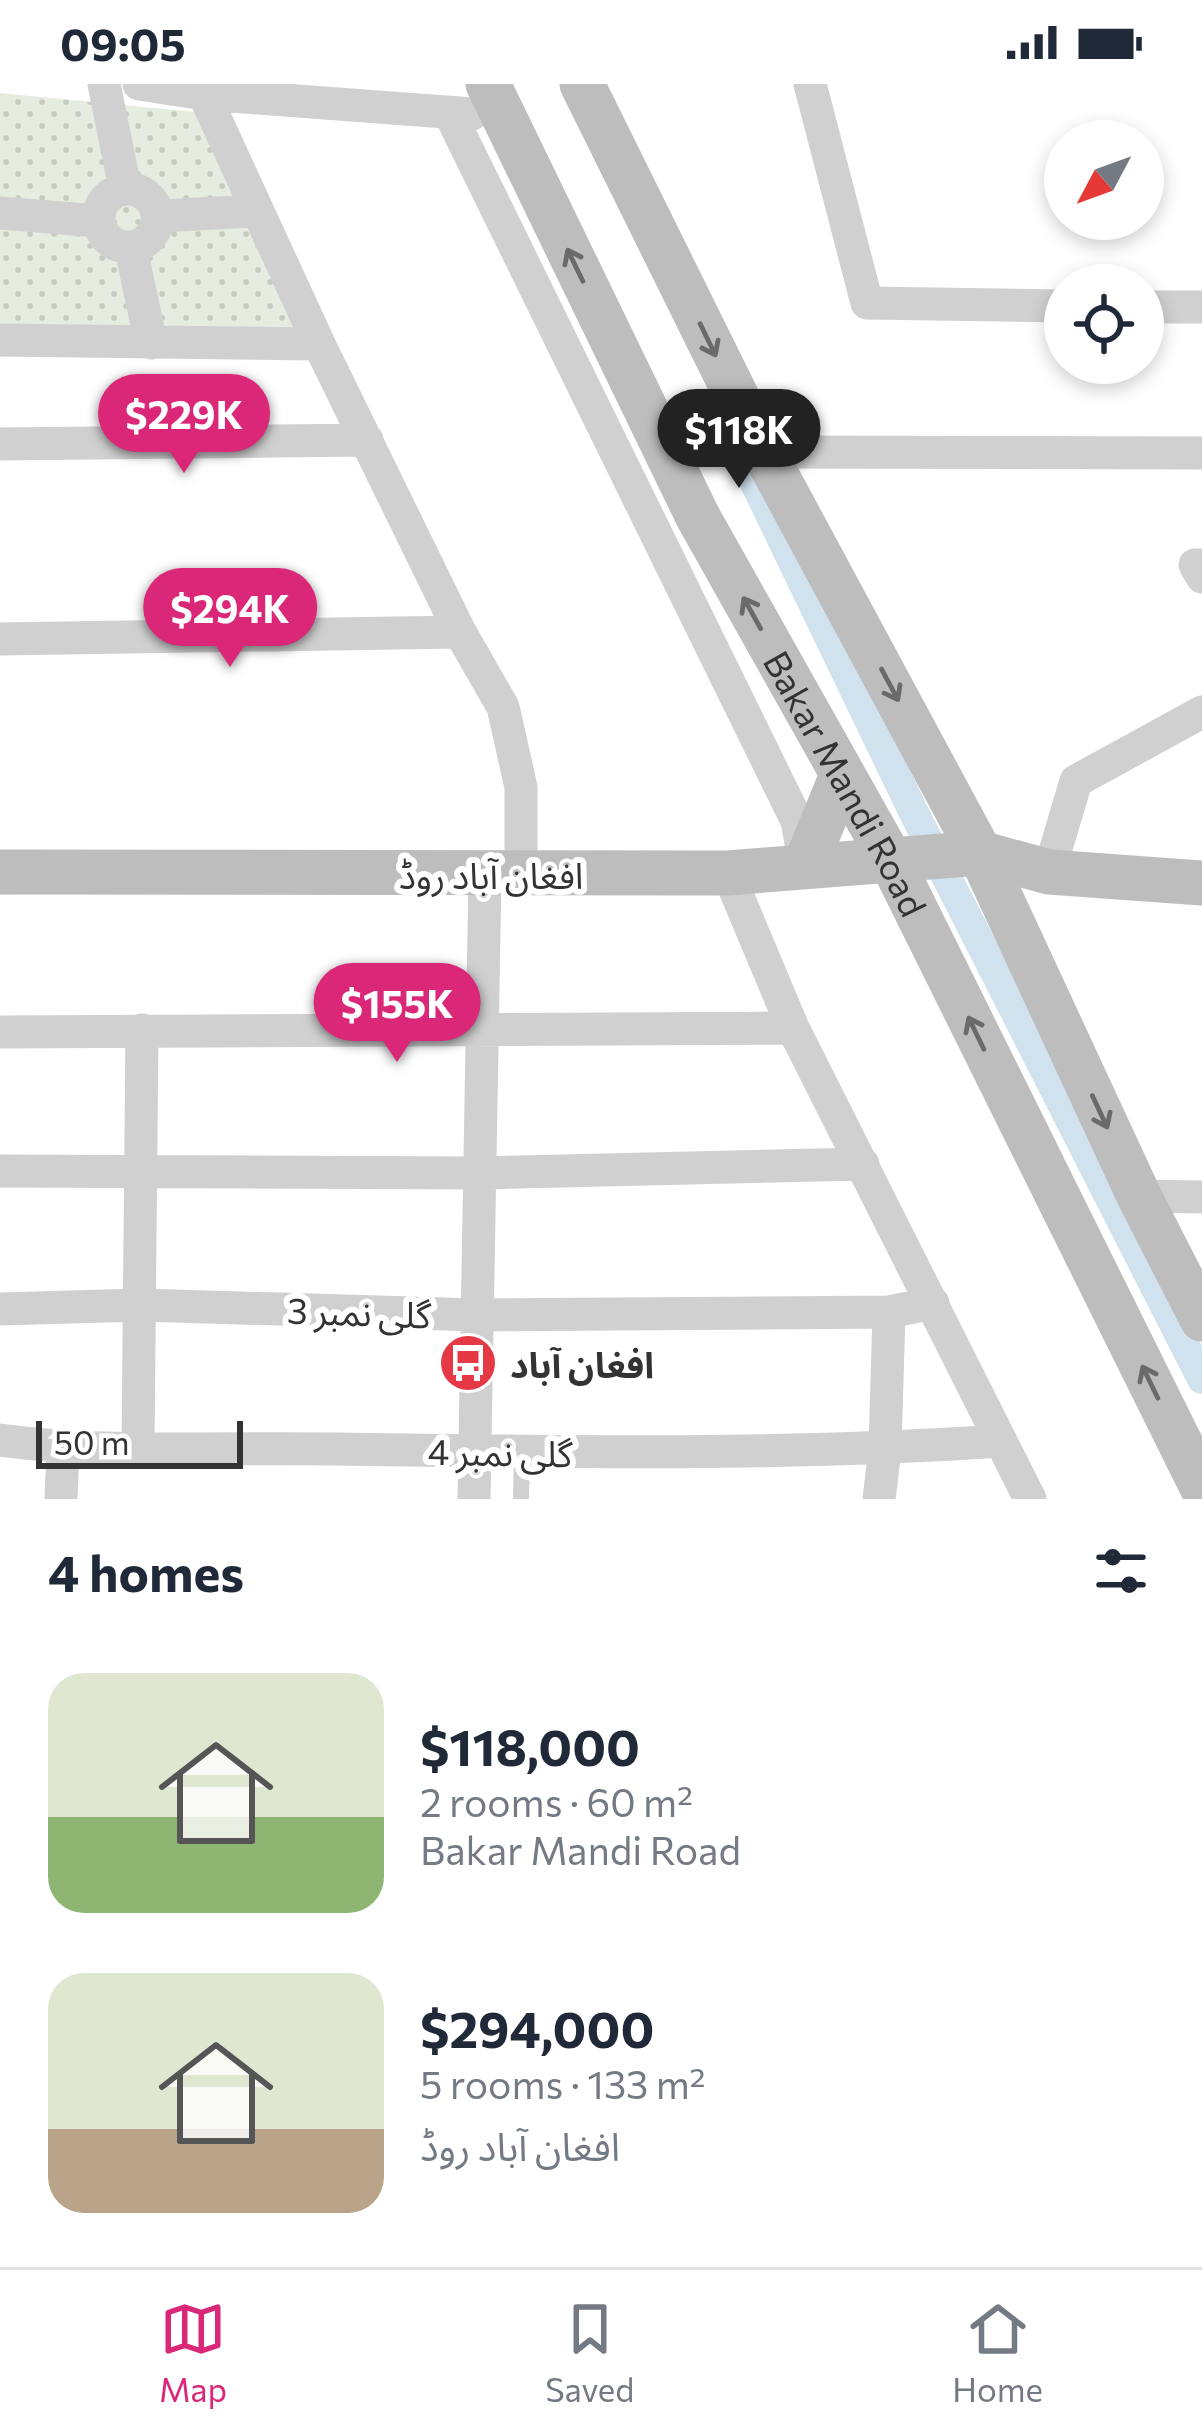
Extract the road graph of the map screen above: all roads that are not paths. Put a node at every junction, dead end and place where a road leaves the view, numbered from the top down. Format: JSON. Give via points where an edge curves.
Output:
{"nodes":[{"id":1,"x":104,"y":84,"type":"edge"},
{"id":2,"x":140,"y":84,"type":"edge"},
{"id":3,"x":582,"y":84,"type":"edge"},
{"id":4,"x":810,"y":84,"type":"edge"},
{"id":5,"x":204,"y":94,"type":"junction"},
{"id":6,"x":364,"y":95,"type":"edge"},
{"id":7,"x":495,"y":100,"type":"edge"},
{"id":8,"x":449,"y":112,"type":"junction"},
{"id":9,"x":125,"y":188,"type":"junction"},
{"id":10,"x":255,"y":211,"type":"junction"},
{"id":11,"x":0,"y":213,"type":"edge"},
{"id":12,"x":158,"y":216,"type":"junction"},
{"id":13,"x":98,"y":221,"type":"junction"},
{"id":14,"x":131,"y":248,"type":"junction"},
{"id":15,"x":1044,"y":306,"type":"edge"},
{"id":16,"x":1164,"y":307,"type":"edge"},
{"id":17,"x":1202,"y":308,"type":"edge"},
{"id":18,"x":0,"y":340,"type":"edge"},
{"id":19,"x":151,"y":343,"type":"junction"},
{"id":20,"x":319,"y":344,"type":"junction"},
{"id":21,"x":367,"y":440,"type":"junction"},
{"id":22,"x":0,"y":444,"type":"edge"},
{"id":23,"x":764,"y":452,"type":"junction"},
{"id":24,"x":1202,"y":453,"type":"edge"},
{"id":25,"x":1202,"y":565,"type":"edge"},
{"id":26,"x":1202,"y":577,"type":"edge"},
{"id":27,"x":460,"y":632,"type":"junction"},
{"id":28,"x":0,"y":639,"type":"edge"},
{"id":29,"x":1202,"y":712,"type":"edge"},
{"id":30,"x":842,"y":775,"type":"junction"},
{"id":31,"x":940,"y":857,"type":"junction"},
{"id":32,"x":805,"y":866,"type":"junction"},
{"id":33,"x":0,"y":872,"type":"edge"},
{"id":34,"x":1049,"y":872,"type":"junction"},
{"id":35,"x":728,"y":873,"type":"junction"},
{"id":36,"x":503,"y":874,"type":"junction"},
{"id":37,"x":1202,"y":883,"type":"edge"},
{"id":38,"x":794,"y":1028,"type":"junction"},
{"id":39,"x":142,"y":1030,"type":"junction"},
{"id":40,"x":480,"y":1031,"type":"junction"},
{"id":41,"x":0,"y":1032,"type":"edge"},
{"id":42,"x":862,"y":1164,"type":"junction"},
{"id":43,"x":140,"y":1169,"type":"junction"},
{"id":44,"x":0,"y":1171,"type":"edge"},
{"id":45,"x":478,"y":1173,"type":"junction"},
{"id":46,"x":1138,"y":1196,"type":"junction"},
{"id":47,"x":1202,"y":1197,"type":"edge"},
{"id":48,"x":933,"y":1303,"type":"junction"},
{"id":49,"x":141,"y":1305,"type":"junction"},
{"id":50,"x":0,"y":1310,"type":"edge"},
{"id":51,"x":889,"y":1312,"type":"junction"},
{"id":52,"x":477,"y":1315,"type":"junction"},
{"id":53,"x":1202,"y":1319,"type":"edge"},
{"id":54,"x":0,"y":1440,"type":"edge"},
{"id":55,"x":1000,"y":1441,"type":"junction"},
{"id":56,"x":138,"y":1446,"type":"junction"},
{"id":57,"x":63,"y":1448,"type":"junction"},
{"id":58,"x":885,"y":1449,"type":"junction"},
{"id":59,"x":474,"y":1451,"type":"junction"},
{"id":60,"x":522,"y":1453,"type":"junction"},
{"id":61,"x":1202,"y":1487,"type":"edge"},
{"id":62,"x":61,"y":1499,"type":"edge"},
{"id":63,"x":474,"y":1499,"type":"edge"},
{"id":64,"x":521,"y":1499,"type":"edge"},
{"id":65,"x":879,"y":1499,"type":"edge"},
{"id":66,"x":1030,"y":1499,"type":"edge"}],
"edges":[{"from":1,"to":9,"type":"street"},
{"from":2,"to":5,"type":"street"},
{"from":3,"to":23,"type":"main road","name":"Bakar Mandi Road","one_way":true},
{"from":4,"to":15,"type":"street","via":[[867,303]]},
{"from":5,"to":6,"type":"street"},
{"from":5,"to":10,"type":"street"},
{"from":6,"to":8,"type":"street"},
{"from":7,"to":8,"type":"street"},
{"from":30,"to":7,"type":"main road","name":"Bakar Mandi Road","one_way":true,"via":[[698,517]]},
{"from":8,"to":32,"type":"street","via":[[797,821]]},
{"from":9,"to":12,"type":"street","via":[[148,195]]},
{"from":9,"to":13,"type":"street","via":[[105,199]]},
{"from":10,"to":12,"type":"street"},
{"from":10,"to":20,"type":"street"},
{"from":11,"to":13,"type":"street"},
{"from":12,"to":14,"type":"street","via":[[152,238]]},
{"from":13,"to":14,"type":"street","via":[[109,242]]},
{"from":14,"to":19,"type":"street"},
{"from":16,"to":17,"type":"street"},
{"from":18,"to":19,"type":"street"},
{"from":19,"to":20,"type":"street"},
{"from":20,"to":21,"type":"street"},
{"from":21,"to":22,"type":"street"},
{"from":21,"to":27,"type":"street"},
{"from":23,"to":24,"type":"street"},
{"from":23,"to":31,"type":"main road","name":"Bakar Mandi Road","one_way":true},
{"from":25,"to":26,"type":"street","via":[[1195,565]]},
{"from":27,"to":28,"type":"street"},
{"from":27,"to":36,"type":"street","via":[[514,744],[521,787]]},
{"from":29,"to":34,"type":"street","via":[[1076,781]]},
{"from":30,"to":31,"type":"main road","name":"Bakar Mandi Road"},
{"from":30,"to":32,"type":"main road"},
{"from":31,"to":32,"type":"main road","name":"افغان آباد روڈ"},
{"from":31,"to":34,"type":"main road","name":"افغان آباد روڈ"},
{"from":31,"to":46,"type":"main road","name":"Bakar Mandi Road","one_way":true},
{"from":61,"to":31,"type":"main road","name":"Bakar Mandi Road","one_way":true},
{"from":32,"to":35,"type":"main road","name":"افغان آباد روڈ"},
{"from":33,"to":36,"type":"main road","name":"افغان آباد روڈ"},
{"from":34,"to":37,"type":"main road","name":"افغان آباد روڈ"},
{"from":35,"to":36,"type":"main road","name":"افغان آباد روڈ"},
{"from":35,"to":38,"type":"street"},
{"from":36,"to":40,"type":"street"},
{"from":38,"to":40,"type":"street"},
{"from":38,"to":42,"type":"street"},
{"from":39,"to":40,"type":"street"},
{"from":39,"to":41,"type":"street"},
{"from":39,"to":43,"type":"street"},
{"from":40,"to":45,"type":"street"},
{"from":42,"to":45,"type":"street"},
{"from":42,"to":48,"type":"street"},
{"from":43,"to":44,"type":"street"},
{"from":43,"to":45,"type":"street"},
{"from":43,"to":49,"type":"street"},
{"from":45,"to":52,"type":"street"},
{"from":46,"to":47,"type":"street"},
{"from":46,"to":53,"type":"main road","name":"Bakar Mandi Road"},
{"from":48,"to":51,"type":"street","name":"گلی نمبر 3"},
{"from":48,"to":55,"type":"street"},
{"from":49,"to":50,"type":"street","name":"گلی نمبر 3"},
{"from":49,"to":52,"type":"street","name":"گلی نمبر 3"},
{"from":49,"to":56,"type":"street"},
{"from":51,"to":52,"type":"street","name":"گلی نمبر 3"},
{"from":51,"to":58,"type":"street"},
{"from":52,"to":59,"type":"street"},
{"from":54,"to":57,"type":"street","name":"گلی نمبر 4"},
{"from":55,"to":58,"type":"street","name":"گلی نمبر 4"},
{"from":55,"to":66,"type":"street"},
{"from":56,"to":57,"type":"street","name":"گلی نمبر 4"},
{"from":56,"to":59,"type":"street","name":"گلی نمبر 4"},
{"from":57,"to":62,"type":"street"},
{"from":58,"to":60,"type":"street","name":"گلی نمبر 4"},
{"from":58,"to":65,"type":"street"},
{"from":59,"to":60,"type":"street","name":"گلی نمبر 4"},
{"from":59,"to":63,"type":"street"},
{"from":60,"to":64,"type":"lane"}]}
